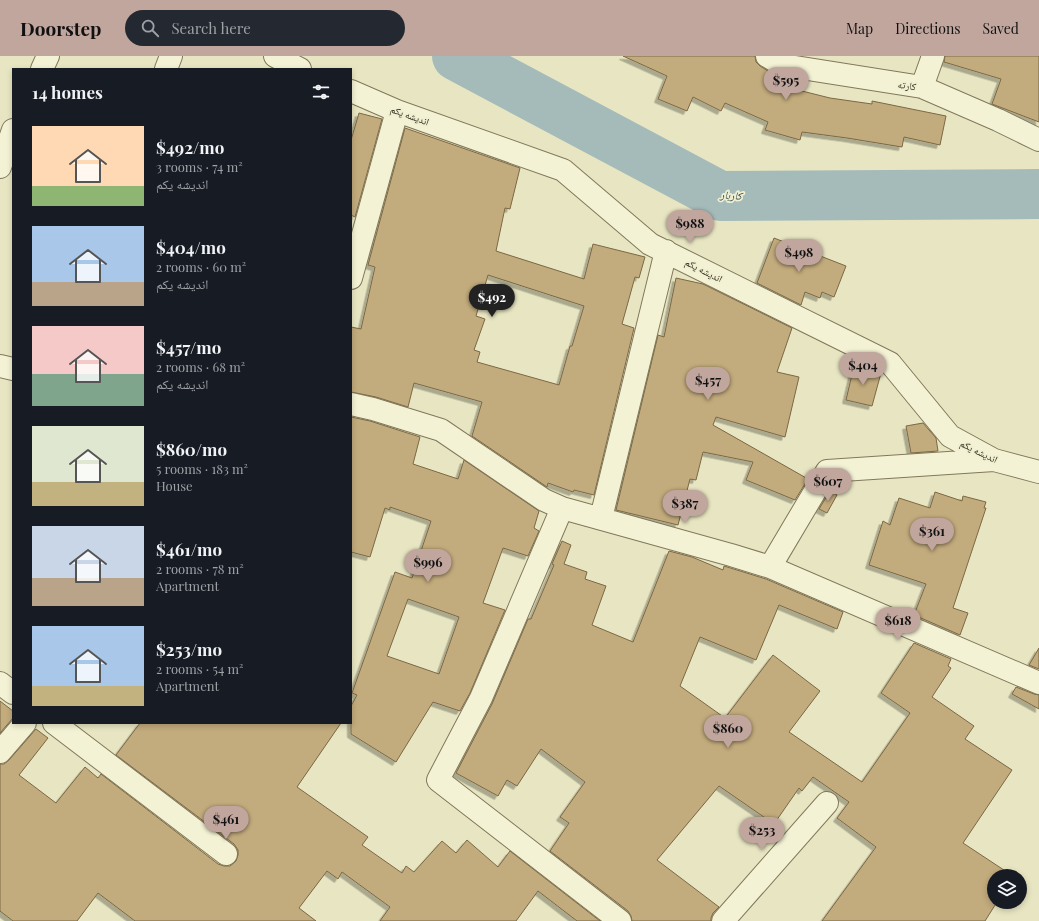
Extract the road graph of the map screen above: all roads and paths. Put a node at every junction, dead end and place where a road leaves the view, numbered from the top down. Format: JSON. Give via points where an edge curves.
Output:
{"nodes":[{"id":1,"x":48,"y":56,"type":"edge"},
{"id":2,"x":172,"y":56,"type":"edge"},
{"id":3,"x":276,"y":56,"type":"edge"},
{"id":4,"x":767,"y":56,"type":"edge"},
{"id":5,"x":934,"y":56,"type":"edge"},
{"id":6,"x":42,"y":68,"type":"edge"},
{"id":7,"x":166,"y":68,"type":"edge"},
{"id":8,"x":298,"y":68,"type":"edge"},
{"id":9,"x":922,"y":87,"type":"junction"},
{"id":10,"x":352,"y":91,"type":"edge"},
{"id":11,"x":397,"y":111,"type":"junction"},
{"id":12,"x":12,"y":133,"type":"edge"},
{"id":13,"x":1039,"y":140,"type":"edge"},
{"id":14,"x":0,"y":167,"type":"edge"},
{"id":15,"x":666,"y":251,"type":"junction"},
{"id":16,"x":352,"y":274,"type":"edge"},
{"id":17,"x":0,"y":366,"type":"edge"},
{"id":18,"x":12,"y":369,"type":"edge"},
{"id":19,"x":352,"y":404,"type":"edge"},
{"id":20,"x":994,"y":460,"type":"junction"},
{"id":21,"x":1039,"y":472,"type":"edge"},
{"id":22,"x":562,"y":508,"type":"junction"},
{"id":23,"x":601,"y":518,"type":"junction"},
{"id":24,"x":770,"y":567,"type":"junction"},
{"id":25,"x":0,"y":683,"type":"edge"},
{"id":26,"x":1039,"y":683,"type":"edge"},
{"id":27,"x":12,"y":692,"type":"edge"},
{"id":28,"x":24,"y":724,"type":"edge"},
{"id":29,"x":55,"y":724,"type":"edge"},
{"id":30,"x":0,"y":752,"type":"edge"},
{"id":31,"x":827,"y":804,"type":"dead end"},
{"id":32,"x":226,"y":854,"type":"dead end"},
{"id":33,"x":620,"y":921,"type":"edge"},
{"id":34,"x":723,"y":921,"type":"edge"}],
"edges":[{"from":1,"to":6,"type":"street"},
{"from":2,"to":7,"type":"street"},
{"from":3,"to":8,"type":"street"},
{"from":4,"to":9,"type":"street","name":"کارته","via":[[782,65]]},
{"from":5,"to":9,"type":"street"},
{"from":9,"to":13,"type":"street","name":"کارته"},
{"from":10,"to":11,"type":"street","name":"اندیشه یکم"},
{"from":11,"to":15,"type":"street","name":"اندیشه یکم","via":[[563,170],[650,244]]},
{"from":11,"to":16,"type":"street"},
{"from":12,"to":14,"type":"street"},
{"from":15,"to":20,"type":"street","name":"اندیشه یکم","via":[[890,363],[950,436]]},
{"from":15,"to":23,"type":"street"},
{"from":17,"to":18,"type":"street"},
{"from":19,"to":22,"type":"street","via":[[441,430],[544,500]]},
{"from":20,"to":21,"type":"street","name":"اندیشه یکم"},
{"from":20,"to":24,"type":"street","via":[[827,471]]},
{"from":22,"to":23,"type":"street"},
{"from":22,"to":33,"type":"street","via":[[481,698],[438,780]]},
{"from":23,"to":24,"type":"street"},
{"from":24,"to":26,"type":"street"},
{"from":25,"to":27,"type":"street"},
{"from":28,"to":30,"type":"street"},
{"from":29,"to":32,"type":"street"},
{"from":31,"to":34,"type":"street"}]}
